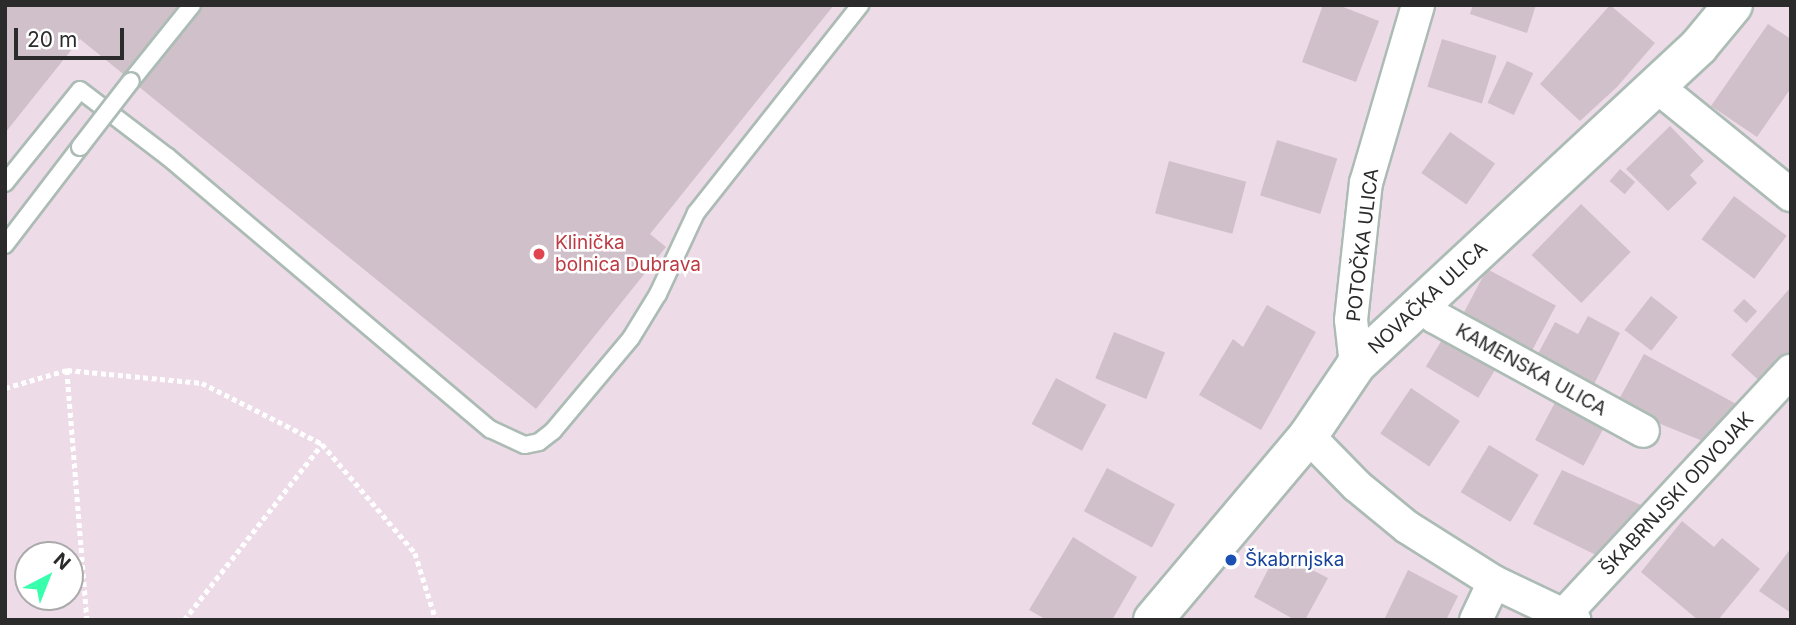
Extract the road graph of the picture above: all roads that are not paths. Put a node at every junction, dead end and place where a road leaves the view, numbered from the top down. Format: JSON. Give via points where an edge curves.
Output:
{"nodes":[{"id":1,"x":192,"y":5,"type":"edge"},
{"id":2,"x":860,"y":5,"type":"edge"},
{"id":3,"x":1418,"y":5,"type":"edge"},
{"id":4,"x":1733,"y":5,"type":"edge"},
{"id":5,"x":1655,"y":85,"type":"junction"},
{"id":6,"x":5,"y":183,"type":"edge"},
{"id":7,"x":1791,"y":195,"type":"edge"},
{"id":8,"x":5,"y":245,"type":"edge"},
{"id":9,"x":1424,"y":303,"type":"junction"},
{"id":10,"x":1356,"y":365,"type":"junction"},
{"id":11,"x":1791,"y":371,"type":"edge"},
{"id":12,"x":1643,"y":431,"type":"dead end"},
{"id":13,"x":1308,"y":436,"type":"junction"},
{"id":14,"x":1494,"y":582,"type":"junction"},
{"id":15,"x":1569,"y":618,"type":"edge"},
{"id":16,"x":1153,"y":620,"type":"edge"},
{"id":17,"x":1476,"y":620,"type":"edge"}],
"edges":[{"from":1,"to":8,"type":"lane","bridge":true},
{"from":2,"to":6,"type":"lane","via":[[696,213],[658,294],[631,338],[553,430],[539,442],[525,445],[490,429],[168,157],[80,90]]},
{"from":3,"to":10,"type":"street","name":"POTOČKA ULICA","via":[[1366,183],[1351,320]]},
{"from":4,"to":5,"type":"street","name":"NOVAČKA ULICA","via":[[1699,46]]},
{"from":5,"to":7,"type":"street"},
{"from":5,"to":9,"type":"street","name":"NOVAČKA ULICA"},
{"from":9,"to":10,"type":"street","name":"NOVAČKA ULICA"},
{"from":9,"to":12,"type":"street","name":"KAMENSKA ULICA","via":[[1435,317]]},
{"from":10,"to":13,"type":"street","name":"NOVAČKA ULICA"},
{"from":11,"to":15,"type":"street","name":"ŠKABRNJSKI ODVOJAK"},
{"from":13,"to":14,"type":"street","name":"ŠKABRNJSKI ODVOJAK","via":[[1357,486],[1407,527]]},
{"from":13,"to":16,"type":"street","name":"NOVAČKA ULICA"},
{"from":14,"to":15,"type":"street","name":"ŠKABRNJSKI ODVOJAK"},
{"from":14,"to":17,"type":"street"}]}
